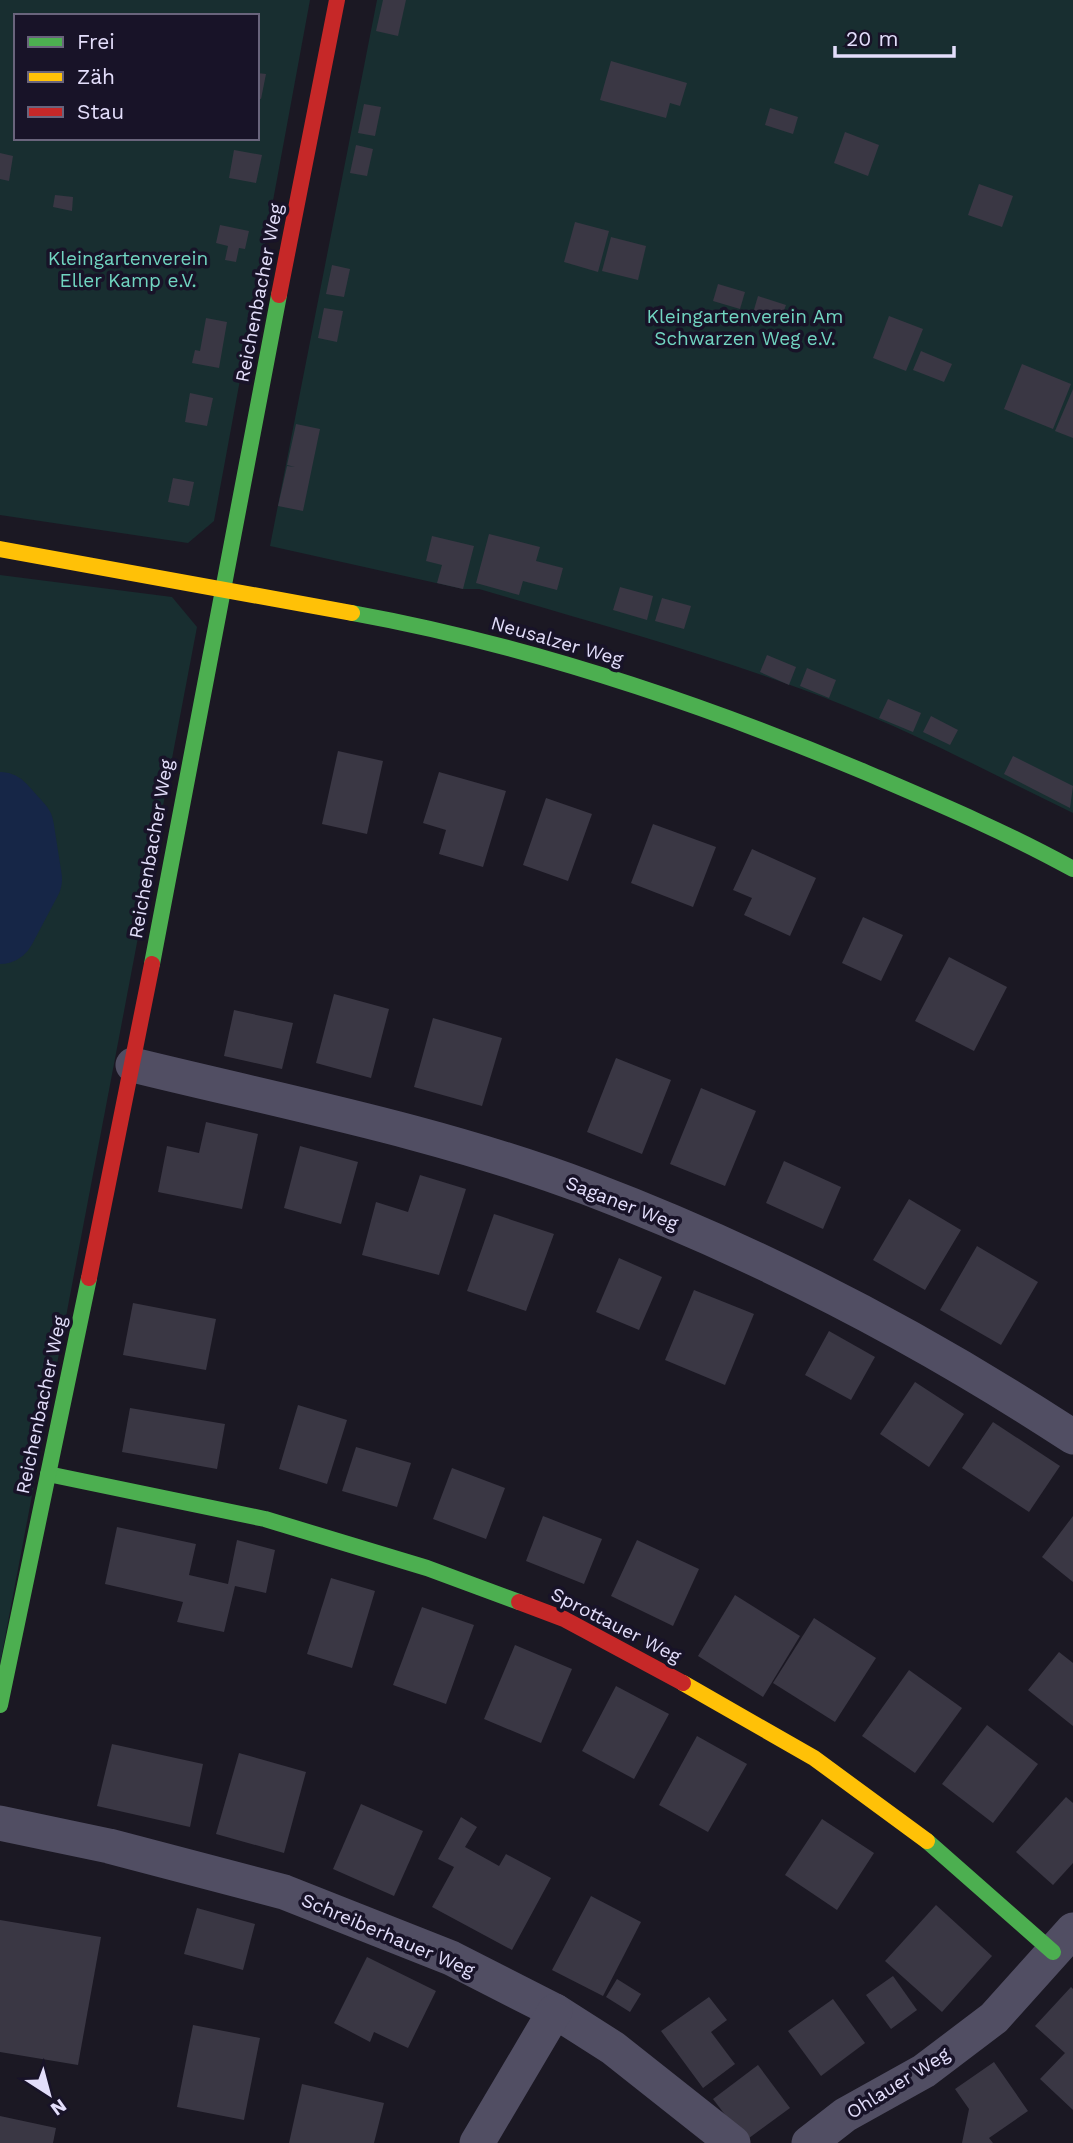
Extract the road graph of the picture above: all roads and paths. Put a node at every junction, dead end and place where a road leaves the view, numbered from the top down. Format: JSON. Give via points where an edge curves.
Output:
{"nodes":[{"id":1,"x":337,"y":0,"type":"edge"},
{"id":2,"x":0,"y":549,"type":"edge"},
{"id":3,"x":221,"y":587,"type":"junction"},
{"id":4,"x":1073,"y":869,"type":"edge"},
{"id":5,"x":133,"y":1065,"type":"junction"},
{"id":6,"x":1073,"y":1437,"type":"edge"},
{"id":7,"x":48,"y":1474,"type":"junction"},
{"id":8,"x":0,"y":1705,"type":"edge"},
{"id":9,"x":0,"y":1823,"type":"edge"},
{"id":10,"x":1063,"y":1941,"type":"edge"},
{"id":11,"x":555,"y":2011,"type":"junction"},
{"id":12,"x":477,"y":2143,"type":"edge"},
{"id":13,"x":733,"y":2143,"type":"edge"},
{"id":14,"x":809,"y":2143,"type":"edge"}],
"edges":[{"from":1,"to":3,"type":"street","name":"Reichenbacher Weg"},
{"from":2,"to":3,"type":"street","name":"Neusalzer Weg"},
{"from":3,"to":4,"type":"street","name":"Neusalzer Weg","via":[[430,627],[640,687],[802,746],[1006,832]]},
{"from":3,"to":5,"type":"street","name":"Reichenbacher Weg"},
{"from":5,"to":6,"type":"street","name":"Saganer Weg","via":[[407,1131],[587,1187],[761,1259],[923,1344]]},
{"from":5,"to":7,"type":"street","name":"Reichenbacher Weg"},
{"from":7,"to":8,"type":"street","name":"Reichenbacher Weg"},
{"from":7,"to":10,"type":"street","name":"Sprottauer Weg","via":[[265,1519],[427,1568],[564,1619],[814,1758]]},
{"from":9,"to":11,"type":"street","name":"Schreiberhauer Weg","via":[[284,1892],[452,1958]]},
{"from":10,"to":14,"type":"street","name":"Ohlauer Weg","via":[[984,2025],[924,2071],[845,2115]]},
{"from":11,"to":12,"type":"street"},
{"from":11,"to":13,"type":"street","name":"Schreiberhauer Weg","via":[[613,2048]]}]}
